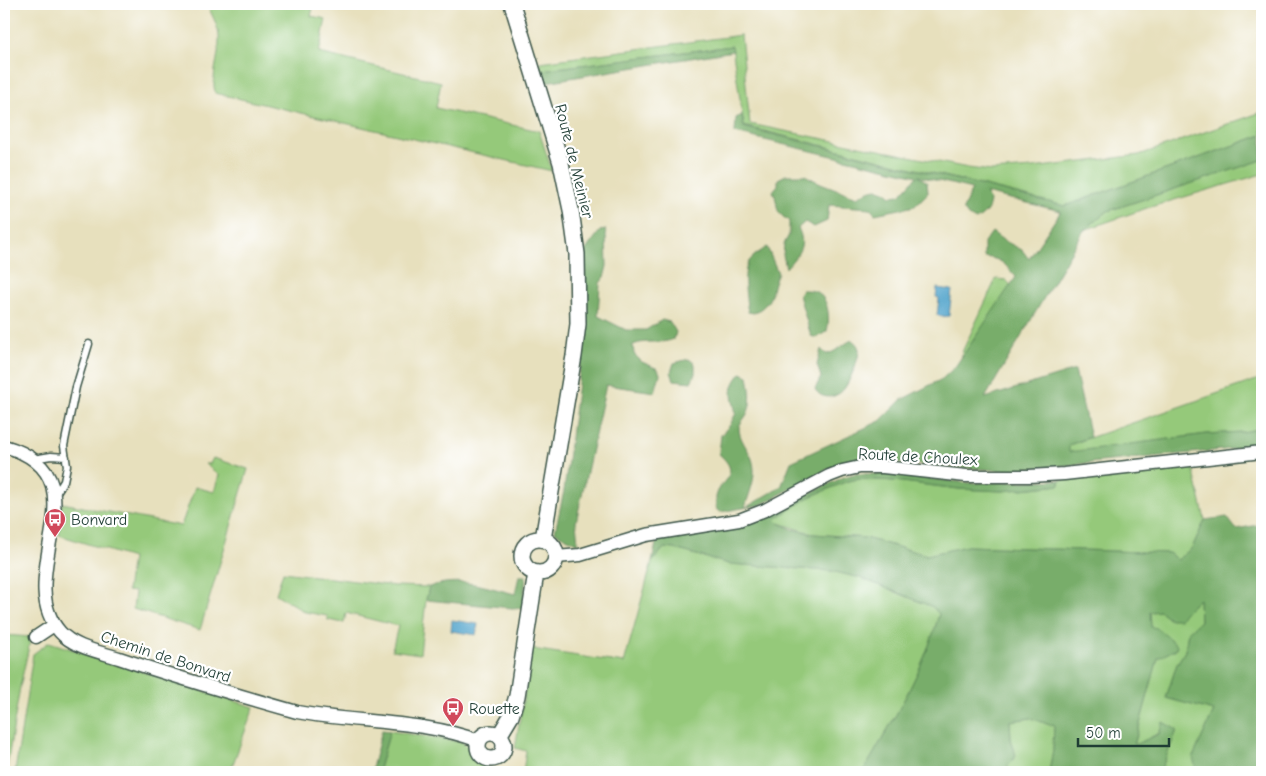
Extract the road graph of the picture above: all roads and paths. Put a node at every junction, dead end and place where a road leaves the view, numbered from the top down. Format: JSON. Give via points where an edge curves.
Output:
{"nodes":[{"id":1,"x":512,"y":4,"type":"edge"},
{"id":2,"x":89,"y":344,"type":"dead end"},
{"id":3,"x":4,"y":446,"type":"edge"},
{"id":4,"x":1262,"y":452,"type":"edge"},
{"id":5,"x":66,"y":457,"type":"junction"},
{"id":6,"x":33,"y":459,"type":"junction"},
{"id":7,"x":55,"y":495,"type":"junction"},
{"id":8,"x":543,"y":539,"type":"junction"},
{"id":9,"x":556,"y":557,"type":"junction"},
{"id":10,"x":536,"y":573,"type":"junction"},
{"id":11,"x":54,"y":625,"type":"junction"},
{"id":12,"x":36,"y":637,"type":"dead end"},
{"id":13,"x":500,"y":736,"type":"junction"},
{"id":14,"x":479,"y":741,"type":"junction"},
{"id":15,"x":497,"y":766,"type":"edge"}],
"edges":[{"from":1,"to":8,"type":"street","name":"Route de Meinier","via":[[560,163],[571,210],[576,254],[577,332]]},
{"from":2,"to":5,"type":"lane","via":[[76,387],[64,446]]},
{"from":3,"to":6,"type":"street"},
{"from":4,"to":9,"type":"street","name":"Route de Choulex","via":[[1029,476],[966,476],[860,467],[829,476],[766,510],[738,520],[646,535],[580,555]]},
{"from":5,"to":6,"type":"lane"},
{"from":5,"to":7,"type":"lane","via":[[64,481]]},
{"from":6,"to":7,"type":"street","via":[[52,483]]},
{"from":7,"to":11,"type":"street","via":[[44,593]]},
{"from":8,"to":9,"type":"street","via":[[553,545]]},
{"from":8,"to":10,"type":"street","via":[[531,540],[522,555],[526,567]]},
{"from":9,"to":10,"type":"street","via":[[552,567]]},
{"from":10,"to":13,"type":"street","via":[[517,696]]},
{"from":11,"to":12,"type":"street"},
{"from":11,"to":14,"type":"street","name":"Chemin de Bonvard","via":[[68,639],[80,644],[297,712],[403,725]]},
{"from":13,"to":14,"type":"street","via":[[486,734]]},
{"from":13,"to":15,"type":"street","via":[[504,746]]},
{"from":14,"to":15,"type":"street","via":[[480,753]]}]}
